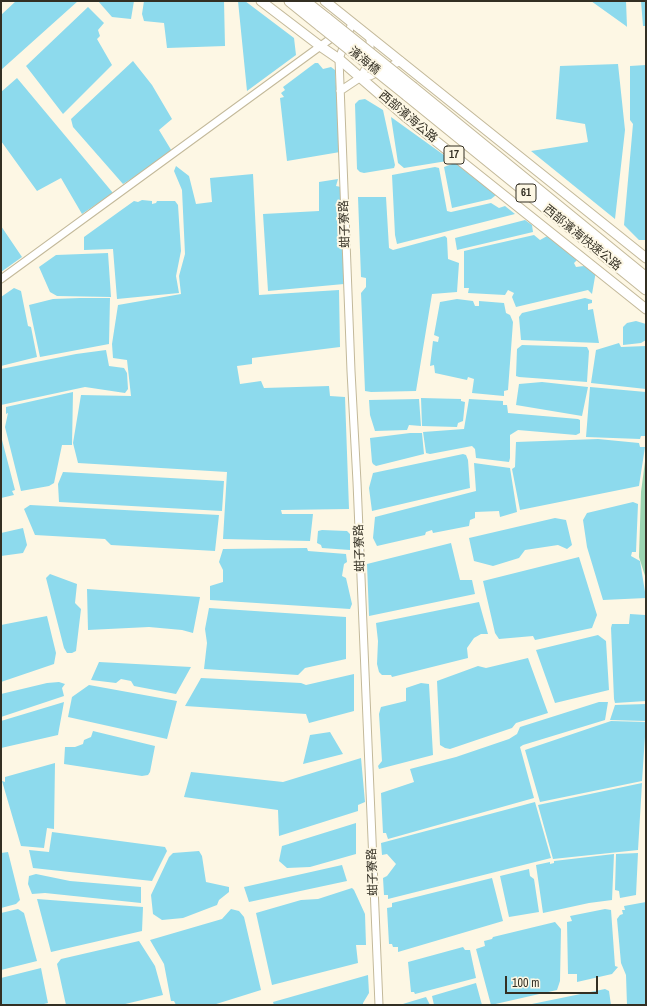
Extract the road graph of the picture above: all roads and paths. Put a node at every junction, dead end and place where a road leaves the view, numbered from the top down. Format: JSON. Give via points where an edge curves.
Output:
{"nodes":[{"id":1,"x":261,"y":1,"type":"edge"},
{"id":2,"x":290,"y":1,"type":"edge"},
{"id":3,"x":304,"y":1,"type":"edge"},
{"id":4,"x":325,"y":1,"type":"edge"},
{"id":5,"x":324,"y":23,"type":"junction"},
{"id":6,"x":352,"y":23,"type":"junction"},
{"id":7,"x":370,"y":38,"type":"junction"},
{"id":8,"x":320,"y":46,"type":"junction"},
{"id":9,"x":339,"y":59,"type":"junction"},
{"id":10,"x":401,"y":61,"type":"junction"},
{"id":11,"x":361,"y":77,"type":"junction"},
{"id":12,"x":340,"y":91,"type":"junction"},
{"id":13,"x":410,"y":91,"type":"junction"},
{"id":14,"x":646,"y":258,"type":"edge"},
{"id":15,"x":646,"y":278,"type":"edge"},
{"id":16,"x":1,"y":279,"type":"edge"},
{"id":17,"x":646,"y":289,"type":"edge"},
{"id":18,"x":646,"y":309,"type":"edge"},
{"id":19,"x":379,"y":1005,"type":"edge"}],
"edges":[{"from":1,"to":8,"type":"main road","name":"西部濱海公路","number":"17"},
{"from":2,"to":5,"type":"highway","number":"61"},
{"from":3,"to":5,"type":"highway","number":"61"},
{"from":4,"to":6,"type":"main road"},
{"from":5,"to":13,"type":"highway","name":"濱海橋","number":"61","bridge":true},
{"from":6,"to":7,"type":"main road"},
{"from":6,"to":8,"type":"street"},
{"from":6,"to":9,"type":"street"},
{"from":7,"to":10,"type":"main road"},
{"from":7,"to":11,"type":"street","via":[[370,60]]},
{"from":8,"to":9,"type":"main road","name":"西部濱海公路","number":"17"},
{"from":8,"to":16,"type":"street"},
{"from":9,"to":11,"type":"main road","name":"西部濱海公路","number":"17"},
{"from":9,"to":12,"type":"street","name":"蚶子寮路"},
{"from":10,"to":11,"type":"street","via":[[370,76]]},
{"from":10,"to":14,"type":"main road"},
{"from":11,"to":12,"type":"street"},
{"from":11,"to":18,"type":"main road","name":"西部濱海公路","number":"17","via":[[407,118]]},
{"from":12,"to":19,"type":"street","name":"蚶子寮路"},
{"from":13,"to":15,"type":"highway","name":"西部濱海快速公路","number":"61"},
{"from":13,"to":17,"type":"highway","name":"西部濱海快速公路","number":"61"}]}
